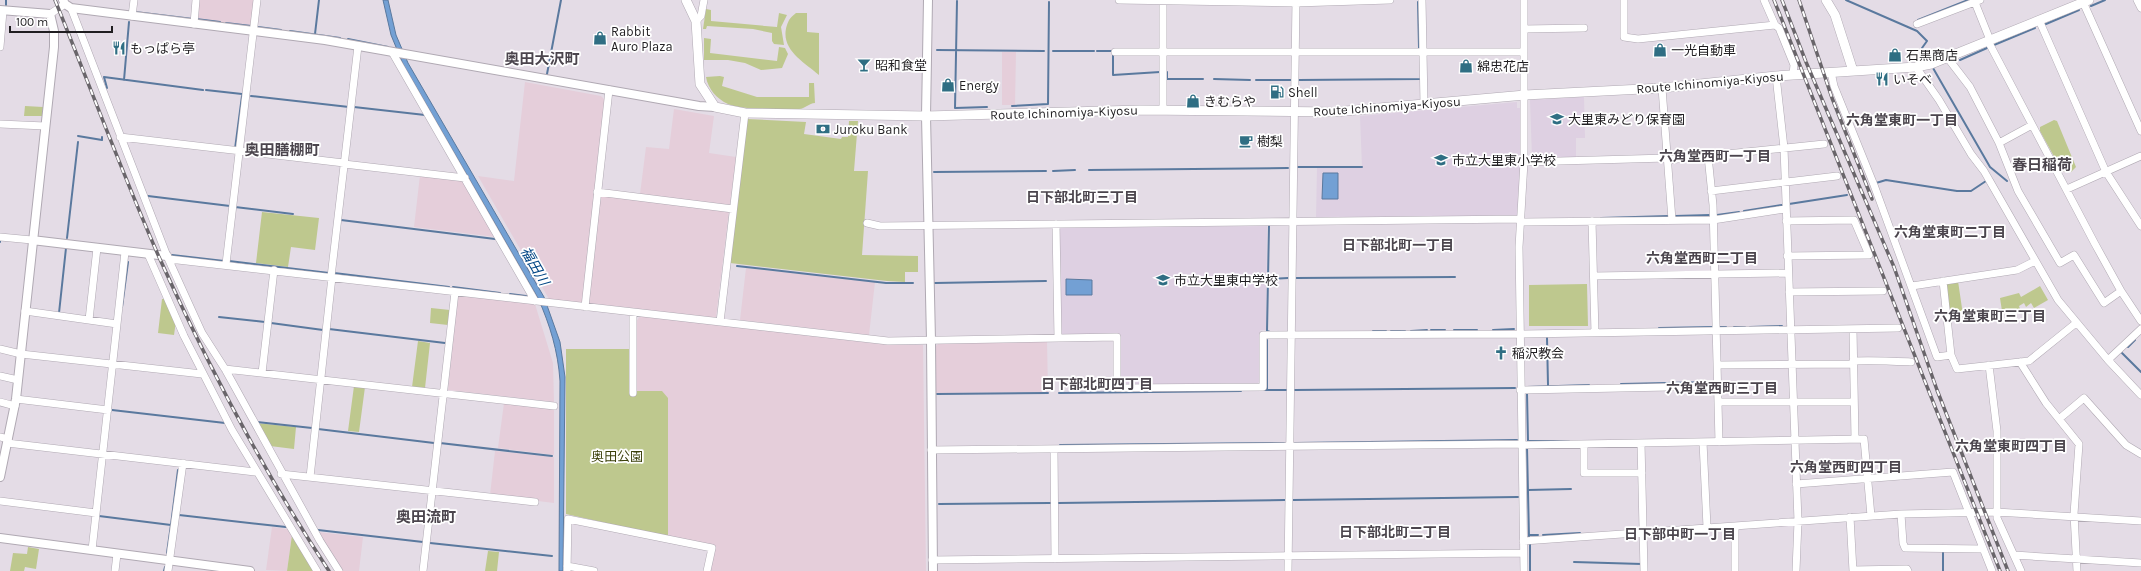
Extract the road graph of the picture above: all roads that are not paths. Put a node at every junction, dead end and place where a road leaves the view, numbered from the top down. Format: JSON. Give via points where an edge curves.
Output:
{"nodes":[{"id":1,"x":134,"y":0,"type":"edge"},
{"id":2,"x":196,"y":0,"type":"edge"},
{"id":3,"x":257,"y":0,"type":"edge"},
{"id":4,"x":686,"y":0,"type":"edge"},
{"id":5,"x":704,"y":0,"type":"edge"},
{"id":6,"x":928,"y":0,"type":"edge"},
{"id":7,"x":1119,"y":0,"type":"edge"},
{"id":8,"x":1163,"y":0,"type":"edge"},
{"id":9,"x":1390,"y":0,"type":"edge"},
{"id":10,"x":1422,"y":0,"type":"edge"},
{"id":11,"x":1524,"y":0,"type":"edge"},
{"id":12,"x":1624,"y":0,"type":"edge"},
{"id":13,"x":1764,"y":0,"type":"edge"},
{"id":14,"x":1826,"y":0,"type":"edge"},
{"id":15,"x":2137,"y":0,"type":"edge"},
{"id":16,"x":1296,"y":1,"type":"edge"},
{"id":17,"x":1976,"y":1,"type":"edge"},
{"id":18,"x":2086,"y":1,"type":"edge"},
{"id":19,"x":66,"y":4,"type":"edge"},
{"id":20,"x":2141,"y":8,"type":"edge"},
{"id":21,"x":2,"y":10,"type":"edge"},
{"id":22,"x":50,"y":14,"type":"junction"},
{"id":23,"x":132,"y":16,"type":"junction"},
{"id":24,"x":2039,"y":20,"type":"junction"},
{"id":25,"x":696,"y":21,"type":"junction"},
{"id":26,"x":194,"y":24,"type":"junction"},
{"id":27,"x":1917,"y":24,"type":"dead end"},
{"id":28,"x":1775,"y":25,"type":"junction"},
{"id":29,"x":1584,"y":28,"type":"dead end"},
{"id":30,"x":1524,"y":29,"type":"junction"},
{"id":31,"x":254,"y":31,"type":"junction"},
{"id":32,"x":1989,"y":40,"type":"junction"},
{"id":33,"x":358,"y":46,"type":"junction"},
{"id":34,"x":0,"y":48,"type":"edge"},
{"id":35,"x":393,"y":52,"type":"junction"},
{"id":36,"x":1114,"y":52,"type":"dead end"},
{"id":37,"x":1163,"y":52,"type":"junction"},
{"id":38,"x":1423,"y":52,"type":"junction"},
{"id":39,"x":1524,"y":52,"type":"junction"},
{"id":40,"x":1295,"y":53,"type":"junction"},
{"id":41,"x":1948,"y":57,"type":"junction"},
{"id":42,"x":1916,"y":67,"type":"junction"},
{"id":43,"x":1853,"y":71,"type":"junction"},
{"id":44,"x":1831,"y":72,"type":"junction"},
{"id":45,"x":1793,"y":74,"type":"junction"},
{"id":46,"x":1776,"y":76,"type":"junction"},
{"id":47,"x":1662,"y":88,"type":"junction"},
{"id":48,"x":609,"y":90,"type":"junction"},
{"id":49,"x":1525,"y":95,"type":"junction"},
{"id":50,"x":1424,"y":104,"type":"junction"},
{"id":51,"x":715,"y":107,"type":"junction"},
{"id":52,"x":1162,"y":110,"type":"junction"},
{"id":53,"x":1294,"y":112,"type":"junction"},
{"id":54,"x":745,"y":114,"type":"junction"},
{"id":55,"x":926,"y":116,"type":"junction"},
{"id":56,"x":0,"y":124,"type":"edge"},
{"id":57,"x":2032,"y":125,"type":"junction"},
{"id":58,"x":45,"y":126,"type":"junction"},
{"id":59,"x":2141,"y":132,"type":"edge"},
{"id":60,"x":120,"y":137,"type":"junction"},
{"id":61,"x":1999,"y":143,"type":"junction"},
{"id":62,"x":1824,"y":144,"type":"dead end"},
{"id":63,"x":1784,"y":148,"type":"junction"},
{"id":64,"x":240,"y":151,"type":"junction"},
{"id":65,"x":1708,"y":156,"type":"junction"},
{"id":66,"x":2141,"y":156,"type":"edge"},
{"id":67,"x":1668,"y":159,"type":"junction"},
{"id":68,"x":1524,"y":162,"type":"junction"},
{"id":69,"x":344,"y":163,"type":"junction"},
{"id":70,"x":2106,"y":172,"type":"junction"},
{"id":71,"x":1837,"y":176,"type":"dead end"},
{"id":72,"x":465,"y":178,"type":"junction"},
{"id":73,"x":1785,"y":182,"type":"junction"},
{"id":74,"x":2067,"y":189,"type":"junction"},
{"id":75,"x":1711,"y":191,"type":"junction"},
{"id":76,"x":597,"y":192,"type":"junction"},
{"id":77,"x":733,"y":209,"type":"junction"},
{"id":78,"x":1785,"y":209,"type":"junction"},
{"id":79,"x":1520,"y":220,"type":"junction"},
{"id":80,"x":1672,"y":220,"type":"junction"},
{"id":81,"x":1713,"y":220,"type":"junction"},
{"id":82,"x":1592,"y":221,"type":"junction"},
{"id":83,"x":1786,"y":221,"type":"junction"},
{"id":84,"x":1292,"y":222,"type":"junction"},
{"id":85,"x":867,"y":223,"type":"dead end"},
{"id":86,"x":1056,"y":224,"type":"junction"},
{"id":87,"x":928,"y":225,"type":"junction"},
{"id":88,"x":2141,"y":226,"type":"edge"},
{"id":89,"x":0,"y":237,"type":"edge"},
{"id":90,"x":32,"y":240,"type":"junction"},
{"id":91,"x":97,"y":248,"type":"junction"},
{"id":92,"x":126,"y":252,"type":"junction"},
{"id":93,"x":148,"y":254,"type":"junction"},
{"id":94,"x":1787,"y":256,"type":"junction"},
{"id":95,"x":168,"y":258,"type":"junction"},
{"id":96,"x":2035,"y":261,"type":"junction"},
{"id":97,"x":226,"y":264,"type":"junction"},
{"id":98,"x":274,"y":270,"type":"junction"},
{"id":99,"x":1788,"y":273,"type":"junction"},
{"id":100,"x":1715,"y":274,"type":"junction"},
{"id":101,"x":1594,"y":276,"type":"junction"},
{"id":102,"x":332,"y":277,"type":"junction"},
{"id":103,"x":1943,"y":281,"type":"junction"},
{"id":104,"x":1912,"y":286,"type":"junction"},
{"id":105,"x":1883,"y":291,"type":"dead end"},
{"id":106,"x":2121,"y":291,"type":"junction"},
{"id":107,"x":455,"y":292,"type":"junction"},
{"id":108,"x":1789,"y":292,"type":"junction"},
{"id":109,"x":536,"y":301,"type":"junction"},
{"id":110,"x":585,"y":307,"type":"junction"},
{"id":111,"x":25,"y":311,"type":"junction"},
{"id":112,"x":633,"y":312,"type":"junction"},
{"id":113,"x":89,"y":320,"type":"junction"},
{"id":114,"x":2141,"y":321,"type":"edge"},
{"id":115,"x":720,"y":322,"type":"junction"},
{"id":116,"x":2076,"y":323,"type":"junction"},
{"id":117,"x":117,"y":324,"type":"junction"},
{"id":118,"x":1898,"y":328,"type":"dead end"},
{"id":119,"x":1853,"y":329,"type":"junction"},
{"id":120,"x":2141,"y":329,"type":"edge"},
{"id":121,"x":1791,"y":330,"type":"junction"},
{"id":122,"x":1717,"y":331,"type":"junction"},
{"id":123,"x":1595,"y":333,"type":"junction"},
{"id":124,"x":1519,"y":334,"type":"junction"},
{"id":125,"x":1291,"y":336,"type":"junction"},
{"id":126,"x":1058,"y":338,"type":"junction"},
{"id":127,"x":931,"y":340,"type":"junction"},
{"id":128,"x":0,"y":349,"type":"edge"},
{"id":129,"x":21,"y":354,"type":"junction"},
{"id":130,"x":1951,"y":355,"type":"junction"},
{"id":131,"x":2108,"y":360,"type":"junction"},
{"id":132,"x":1853,"y":362,"type":"junction"},
{"id":133,"x":1911,"y":362,"type":"dead end"},
{"id":134,"x":2020,"y":362,"type":"junction"},
{"id":135,"x":113,"y":364,"type":"junction"},
{"id":136,"x":1717,"y":365,"type":"junction"},
{"id":137,"x":1792,"y":365,"type":"junction"},
{"id":138,"x":1989,"y":365,"type":"junction"},
{"id":139,"x":225,"y":369,"type":"junction"},
{"id":140,"x":262,"y":373,"type":"junction"},
{"id":141,"x":202,"y":374,"type":"junction"},
{"id":142,"x":0,"y":376,"type":"edge"},
{"id":143,"x":18,"y":380,"type":"junction"},
{"id":144,"x":321,"y":380,"type":"junction"},
{"id":145,"x":1718,"y":386,"type":"junction"},
{"id":146,"x":1520,"y":390,"type":"junction"},
{"id":147,"x":633,"y":393,"type":"dead end"},
{"id":148,"x":443,"y":394,"type":"junction"},
{"id":149,"x":2141,"y":395,"type":"edge"},
{"id":150,"x":0,"y":402,"type":"edge"},
{"id":151,"x":1718,"y":402,"type":"junction"},
{"id":152,"x":1793,"y":402,"type":"junction"},
{"id":153,"x":1854,"y":402,"type":"junction"},
{"id":154,"x":15,"y":403,"type":"junction"},
{"id":155,"x":554,"y":406,"type":"dead end"},
{"id":156,"x":108,"y":410,"type":"junction"},
{"id":157,"x":2059,"y":419,"type":"junction"},
{"id":158,"x":1855,"y":439,"type":"junction"},
{"id":159,"x":5,"y":440,"type":"edge"},
{"id":160,"x":1795,"y":440,"type":"junction"},
{"id":161,"x":1703,"y":442,"type":"junction"},
{"id":162,"x":1719,"y":442,"type":"junction"},
{"id":163,"x":1641,"y":443,"type":"junction"},
{"id":164,"x":1521,"y":444,"type":"junction"},
{"id":165,"x":1584,"y":444,"type":"junction"},
{"id":166,"x":1290,"y":446,"type":"junction"},
{"id":167,"x":1054,"y":449,"type":"junction"},
{"id":168,"x":932,"y":450,"type":"junction"},
{"id":169,"x":103,"y":454,"type":"junction"},
{"id":170,"x":2141,"y":454,"type":"edge"},
{"id":171,"x":183,"y":463,"type":"junction"},
{"id":172,"x":255,"y":472,"type":"junction"},
{"id":173,"x":1642,"y":473,"type":"junction"},
{"id":174,"x":281,"y":474,"type":"junction"},
{"id":175,"x":0,"y":477,"type":"edge"},
{"id":176,"x":310,"y":477,"type":"junction"},
{"id":177,"x":1867,"y":478,"type":"junction"},
{"id":178,"x":1796,"y":484,"type":"junction"},
{"id":179,"x":432,"y":491,"type":"junction"},
{"id":180,"x":0,"y":501,"type":"edge"},
{"id":181,"x":535,"y":502,"type":"dead end"},
{"id":182,"x":1996,"y":512,"type":"junction"},
{"id":183,"x":96,"y":513,"type":"junction"},
{"id":184,"x":1900,"y":514,"type":"junction"},
{"id":185,"x":1970,"y":514,"type":"junction"},
{"id":186,"x":1871,"y":516,"type":"junction"},
{"id":187,"x":1850,"y":517,"type":"junction"},
{"id":188,"x":2074,"y":517,"type":"junction"},
{"id":189,"x":1798,"y":521,"type":"junction"},
{"id":190,"x":2141,"y":521,"type":"edge"},
{"id":191,"x":1734,"y":526,"type":"junction"},
{"id":192,"x":1707,"y":527,"type":"junction"},
{"id":193,"x":1644,"y":532,"type":"junction"},
{"id":194,"x":0,"y":538,"type":"edge"},
{"id":195,"x":1523,"y":541,"type":"junction"},
{"id":196,"x":1983,"y":549,"type":"junction"},
{"id":197,"x":92,"y":550,"type":"junction"},
{"id":198,"x":1523,"y":553,"type":"junction"},
{"id":199,"x":117,"y":554,"type":"junction"},
{"id":200,"x":2014,"y":555,"type":"junction"},
{"id":201,"x":1288,"y":556,"type":"junction"},
{"id":202,"x":1055,"y":559,"type":"junction"},
{"id":203,"x":2078,"y":559,"type":"junction"},
{"id":204,"x":170,"y":560,"type":"junction"},
{"id":205,"x":932,"y":560,"type":"junction"},
{"id":206,"x":2141,"y":563,"type":"edge"},
{"id":207,"x":567,"y":568,"type":"edge"},
{"id":208,"x":115,"y":571,"type":"edge"},
{"id":209,"x":168,"y":571,"type":"edge"},
{"id":210,"x":250,"y":571,"type":"edge"},
{"id":211,"x":317,"y":571,"type":"edge"},
{"id":212,"x":339,"y":571,"type":"edge"},
{"id":213,"x":423,"y":571,"type":"edge"},
{"id":214,"x":594,"y":571,"type":"edge"},
{"id":215,"x":707,"y":571,"type":"edge"},
{"id":216,"x":933,"y":571,"type":"edge"},
{"id":217,"x":1288,"y":571,"type":"edge"},
{"id":218,"x":1524,"y":571,"type":"edge"},
{"id":219,"x":1644,"y":571,"type":"edge"},
{"id":220,"x":1735,"y":571,"type":"edge"},
{"id":221,"x":1796,"y":571,"type":"edge"},
{"id":222,"x":1853,"y":571,"type":"edge"},
{"id":223,"x":1908,"y":571,"type":"edge"},
{"id":224,"x":1992,"y":571,"type":"edge"},
{"id":225,"x":2022,"y":571,"type":"edge"},
{"id":226,"x":2077,"y":571,"type":"edge"}],
"edges":[{"from":1,"to":23,"type":"street"},
{"from":2,"to":26,"type":"street"},
{"from":3,"to":31,"type":"street"},
{"from":4,"to":25,"type":"main road"},
{"from":5,"to":25,"type":"street","via":[[701,16]]},
{"from":6,"to":55,"type":"street"},
{"from":7,"to":8,"type":"street"},
{"from":8,"to":16,"type":"street"},
{"from":8,"to":37,"type":"street"},
{"from":9,"to":16,"type":"street"},
{"from":10,"to":38,"type":"street"},
{"from":11,"to":30,"type":"street"},
{"from":12,"to":28,"type":"street","via":[[1624,37],[1638,39]]},
{"from":13,"to":28,"type":"street"},
{"from":14,"to":43,"type":"main road","via":[[1835,15]]},
{"from":15,"to":20,"type":"street"},
{"from":16,"to":40,"type":"street"},
{"from":17,"to":27,"type":"street"},
{"from":17,"to":32,"type":"street"},
{"from":18,"to":24,"type":"main road","name":"Route Ichinomiya-Kiyosu"},
{"from":18,"to":59,"type":"street"},
{"from":19,"to":22,"type":"street"},
{"from":19,"to":23,"type":"street"},
{"from":19,"to":60,"type":"street"},
{"from":21,"to":22,"type":"street"},
{"from":21,"to":34,"type":"street"},
{"from":22,"to":58,"type":"street","via":[[54,47]]},
{"from":23,"to":26,"type":"street"},
{"from":24,"to":32,"type":"main road","name":"Route Ichinomiya-Kiyosu"},
{"from":24,"to":70,"type":"street"},
{"from":25,"to":51,"type":"main road","via":[[700,84]]},
{"from":26,"to":31,"type":"street"},
{"from":28,"to":45,"type":"street","via":[[1780,28],[1794,65]]},
{"from":29,"to":30,"type":"street"},
{"from":30,"to":39,"type":"street"},
{"from":31,"to":33,"type":"street"},
{"from":31,"to":64,"type":"street"},
{"from":32,"to":41,"type":"main road","name":"Route Ichinomiya-Kiyosu"},
{"from":32,"to":57,"type":"street"},
{"from":33,"to":35,"type":"street"},
{"from":33,"to":69,"type":"street"},
{"from":35,"to":48,"type":"street"},
{"from":35,"to":72,"type":"street"},
{"from":36,"to":37,"type":"street"},
{"from":37,"to":40,"type":"street"},
{"from":37,"to":52,"type":"street"},
{"from":38,"to":39,"type":"street"},
{"from":38,"to":40,"type":"street"},
{"from":38,"to":50,"type":"street"},
{"from":39,"to":49,"type":"street"},
{"from":40,"to":53,"type":"street"},
{"from":41,"to":42,"type":"main road","name":"Route Ichinomiya-Kiyosu"},
{"from":41,"to":61,"type":"street","via":[[1970,87]]},
{"from":42,"to":43,"type":"main road","name":"Route Ichinomiya-Kiyosu"},
{"from":42,"to":96,"type":"street","via":[[1984,171]]},
{"from":43,"to":44,"type":"main road","name":"Route Ichinomiya-Kiyosu"},
{"from":44,"to":45,"type":"main road","name":"Route Ichinomiya-Kiyosu"},
{"from":44,"to":104,"type":"street","via":[[1834,86]]},
{"from":45,"to":46,"type":"main road","name":"Route Ichinomiya-Kiyosu"},
{"from":46,"to":47,"type":"main road","name":"Route Ichinomiya-Kiyosu"},
{"from":46,"to":63,"type":"street"},
{"from":47,"to":49,"type":"main road","name":"Route Ichinomiya-Kiyosu"},
{"from":47,"to":67,"type":"street"},
{"from":48,"to":51,"type":"street"},
{"from":48,"to":76,"type":"street"},
{"from":49,"to":50,"type":"main road","name":"Route Ichinomiya-Kiyosu"},
{"from":49,"to":68,"type":"street"},
{"from":50,"to":53,"type":"main road","name":"Route Ichinomiya-Kiyosu","via":[[1350,111]]},
{"from":51,"to":54,"type":"main road","name":"Route Ichinomiya-Kiyosu"},
{"from":52,"to":53,"type":"main road","name":"Route Ichinomiya-Kiyosu"},
{"from":52,"to":55,"type":"main road","name":"Route Ichinomiya-Kiyosu"},
{"from":53,"to":84,"type":"street"},
{"from":54,"to":55,"type":"main road","name":"Route Ichinomiya-Kiyosu"},
{"from":54,"to":77,"type":"street"},
{"from":55,"to":87,"type":"street"},
{"from":56,"to":58,"type":"street"},
{"from":57,"to":61,"type":"street"},
{"from":57,"to":74,"type":"street"},
{"from":58,"to":90,"type":"street"},
{"from":60,"to":64,"type":"street"},
{"from":60,"to":95,"type":"street"},
{"from":61,"to":106,"type":"street","via":[[2018,191],[2060,263],[2074,255],[2104,303]]},
{"from":62,"to":63,"type":"street"},
{"from":63,"to":65,"type":"street"},
{"from":63,"to":73,"type":"street"},
{"from":64,"to":69,"type":"street"},
{"from":64,"to":97,"type":"street"},
{"from":65,"to":67,"type":"street"},
{"from":65,"to":75,"type":"street"},
{"from":66,"to":70,"type":"street"},
{"from":67,"to":68,"type":"street"},
{"from":67,"to":80,"type":"street"},
{"from":68,"to":79,"type":"street"},
{"from":69,"to":72,"type":"street"},
{"from":69,"to":102,"type":"street"},
{"from":70,"to":74,"type":"street"},
{"from":70,"to":88,"type":"street"},
{"from":71,"to":73,"type":"street"},
{"from":72,"to":109,"type":"street"},
{"from":73,"to":75,"type":"street"},
{"from":73,"to":78,"type":"street"},
{"from":74,"to":106,"type":"street"},
{"from":75,"to":81,"type":"street"},
{"from":76,"to":77,"type":"street"},
{"from":76,"to":110,"type":"street"},
{"from":77,"to":115,"type":"street"},
{"from":78,"to":81,"type":"street"},
{"from":78,"to":83,"type":"street"},
{"from":79,"to":82,"type":"street"},
{"from":79,"to":84,"type":"street"},
{"from":79,"to":124,"type":"street"},
{"from":80,"to":81,"type":"street"},
{"from":80,"to":82,"type":"street"},
{"from":81,"to":100,"type":"street"},
{"from":82,"to":101,"type":"street"},
{"from":83,"to":94,"type":"street"},
{"from":83,"to":94,"type":"street","via":[[1854,220],[1869,254]]},
{"from":84,"to":86,"type":"street"},
{"from":84,"to":125,"type":"street"},
{"from":85,"to":87,"type":"street","via":[[880,226]]},
{"from":86,"to":87,"type":"street"},
{"from":86,"to":126,"type":"street"},
{"from":87,"to":127,"type":"street"},
{"from":89,"to":90,"type":"street"},
{"from":90,"to":91,"type":"street"},
{"from":90,"to":111,"type":"street"},
{"from":91,"to":92,"type":"street"},
{"from":91,"to":113,"type":"street"},
{"from":92,"to":93,"type":"street"},
{"from":92,"to":117,"type":"street"},
{"from":93,"to":95,"type":"street"},
{"from":93,"to":141,"type":"street"},
{"from":94,"to":99,"type":"street"},
{"from":95,"to":97,"type":"street"},
{"from":95,"to":139,"type":"street","via":[[202,333]]},
{"from":96,"to":103,"type":"street","via":[[2017,270]]},
{"from":96,"to":116,"type":"street","via":[[2058,300]]},
{"from":97,"to":98,"type":"street"},
{"from":98,"to":102,"type":"street"},
{"from":98,"to":140,"type":"street"},
{"from":99,"to":100,"type":"street"},
{"from":99,"to":108,"type":"street"},
{"from":100,"to":101,"type":"street"},
{"from":100,"to":122,"type":"street"},
{"from":101,"to":123,"type":"street"},
{"from":102,"to":107,"type":"street"},
{"from":102,"to":144,"type":"street"},
{"from":103,"to":104,"type":"street"},
{"from":103,"to":130,"type":"street"},
{"from":104,"to":130,"type":"street","via":[[1937,356]]},
{"from":105,"to":108,"type":"street"},
{"from":106,"to":114,"type":"street"},
{"from":107,"to":109,"type":"street"},
{"from":107,"to":148,"type":"street"},
{"from":108,"to":121,"type":"street"},
{"from":109,"to":110,"type":"street"},
{"from":110,"to":112,"type":"street"},
{"from":111,"to":113,"type":"street"},
{"from":111,"to":129,"type":"street"},
{"from":112,"to":115,"type":"street"},
{"from":112,"to":147,"type":"street"},
{"from":113,"to":117,"type":"street"},
{"from":115,"to":127,"type":"street","via":[[888,341]]},
{"from":116,"to":131,"type":"street"},
{"from":116,"to":134,"type":"street","via":[[2029,361]]},
{"from":117,"to":135,"type":"street"},
{"from":118,"to":119,"type":"street"},
{"from":119,"to":121,"type":"street"},
{"from":119,"to":132,"type":"street"},
{"from":120,"to":131,"type":"street"},
{"from":121,"to":122,"type":"street"},
{"from":121,"to":137,"type":"street"},
{"from":122,"to":123,"type":"street"},
{"from":122,"to":136,"type":"street"},
{"from":123,"to":124,"type":"street"},
{"from":124,"to":125,"type":"street"},
{"from":124,"to":146,"type":"street"},
{"from":125,"to":126,"type":"street","via":[[1263,335],[1263,387],[1148,388],[1117,388],[1117,337]]},
{"from":125,"to":166,"type":"street"},
{"from":126,"to":127,"type":"street"},
{"from":127,"to":168,"type":"street"},
{"from":128,"to":129,"type":"street"},
{"from":129,"to":135,"type":"street"},
{"from":129,"to":143,"type":"street"},
{"from":130,"to":138,"type":"street","via":[[1957,369]]},
{"from":131,"to":149,"type":"street"},
{"from":132,"to":133,"type":"street","via":[[1885,359]]},
{"from":132,"to":137,"type":"street"},
{"from":132,"to":153,"type":"street"},
{"from":134,"to":138,"type":"street"},
{"from":134,"to":157,"type":"street"},
{"from":135,"to":141,"type":"street"},
{"from":135,"to":156,"type":"street"},
{"from":136,"to":137,"type":"street"},
{"from":136,"to":145,"type":"street"},
{"from":137,"to":152,"type":"street"},
{"from":138,"to":182,"type":"street","via":[[1997,431]]},
{"from":139,"to":140,"type":"street"},
{"from":139,"to":174,"type":"street"},
{"from":140,"to":144,"type":"street"},
{"from":141,"to":172,"type":"street"},
{"from":142,"to":143,"type":"street"},
{"from":143,"to":154,"type":"street"},
{"from":144,"to":148,"type":"street"},
{"from":144,"to":176,"type":"street"},
{"from":145,"to":146,"type":"street"},
{"from":145,"to":151,"type":"street"},
{"from":146,"to":164,"type":"street"},
{"from":148,"to":155,"type":"street"},
{"from":148,"to":179,"type":"street"},
{"from":150,"to":154,"type":"street"},
{"from":151,"to":152,"type":"street"},
{"from":151,"to":162,"type":"street"},
{"from":152,"to":153,"type":"street"},
{"from":152,"to":160,"type":"street"},
{"from":153,"to":158,"type":"street"},
{"from":154,"to":156,"type":"street"},
{"from":154,"to":159,"type":"street"},
{"from":156,"to":169,"type":"street"},
{"from":157,"to":170,"type":"street","via":[[2084,398],[2126,445]]},
{"from":157,"to":188,"type":"street","via":[[2079,444]]},
{"from":158,"to":160,"type":"street"},
{"from":158,"to":177,"type":"street","via":[[1864,439]]},
{"from":159,"to":169,"type":"street"},
{"from":159,"to":175,"type":"street"},
{"from":160,"to":162,"type":"street"},
{"from":160,"to":178,"type":"street"},
{"from":161,"to":162,"type":"street"},
{"from":161,"to":163,"type":"street"},
{"from":161,"to":192,"type":"street"},
{"from":163,"to":165,"type":"street"},
{"from":163,"to":173,"type":"street"},
{"from":164,"to":165,"type":"street"},
{"from":164,"to":166,"type":"street"},
{"from":164,"to":195,"type":"street"},
{"from":165,"to":173,"type":"street","via":[[1584,473]]},
{"from":166,"to":167,"type":"street"},
{"from":166,"to":201,"type":"street"},
{"from":167,"to":168,"type":"street"},
{"from":167,"to":202,"type":"street"},
{"from":168,"to":205,"type":"street"},
{"from":169,"to":171,"type":"street"},
{"from":169,"to":183,"type":"street"},
{"from":171,"to":172,"type":"street"},
{"from":171,"to":204,"type":"street"},
{"from":172,"to":211,"type":"street"},
{"from":173,"to":193,"type":"street"},
{"from":174,"to":176,"type":"street"},
{"from":174,"to":212,"type":"street"},
{"from":176,"to":179,"type":"street"},
{"from":177,"to":178,"type":"street"},
{"from":177,"to":185,"type":"street","via":[[1953,472]]},
{"from":177,"to":186,"type":"street"},
{"from":178,"to":189,"type":"street"},
{"from":179,"to":181,"type":"street"},
{"from":179,"to":213,"type":"street"},
{"from":180,"to":183,"type":"street"},
{"from":182,"to":185,"type":"street"},
{"from":182,"to":188,"type":"street"},
{"from":182,"to":200,"type":"street"},
{"from":183,"to":197,"type":"street"},
{"from":184,"to":185,"type":"street"},
{"from":184,"to":186,"type":"street"},
{"from":184,"to":196,"type":"street","via":[[1905,548]]},
{"from":185,"to":196,"type":"street"},
{"from":186,"to":187,"type":"street"},
{"from":187,"to":189,"type":"street"},
{"from":187,"to":222,"type":"street"},
{"from":188,"to":190,"type":"street"},
{"from":188,"to":203,"type":"street"},
{"from":189,"to":191,"type":"street"},
{"from":189,"to":221,"type":"street"},
{"from":191,"to":192,"type":"street"},
{"from":191,"to":220,"type":"street"},
{"from":192,"to":193,"type":"street"},
{"from":193,"to":195,"type":"street"},
{"from":193,"to":219,"type":"street"},
{"from":194,"to":197,"type":"street"},
{"from":195,"to":198,"type":"street"},
{"from":196,"to":224,"type":"street"},
{"from":197,"to":199,"type":"street"},
{"from":198,"to":201,"type":"street"},
{"from":198,"to":218,"type":"street"},
{"from":199,"to":204,"type":"street"},
{"from":199,"to":208,"type":"street"},
{"from":200,"to":203,"type":"street"},
{"from":200,"to":225,"type":"street"},
{"from":201,"to":202,"type":"street"},
{"from":201,"to":217,"type":"street"},
{"from":202,"to":205,"type":"street"},
{"from":203,"to":206,"type":"street"},
{"from":203,"to":226,"type":"street"},
{"from":204,"to":209,"type":"street"},
{"from":204,"to":210,"type":"street"},
{"from":205,"to":216,"type":"street"},
{"from":207,"to":214,"type":"street"},
{"from":207,"to":215,"type":"street","via":[[568,519],[712,548]]},
{"from":222,"to":223,"type":"street"}]}
